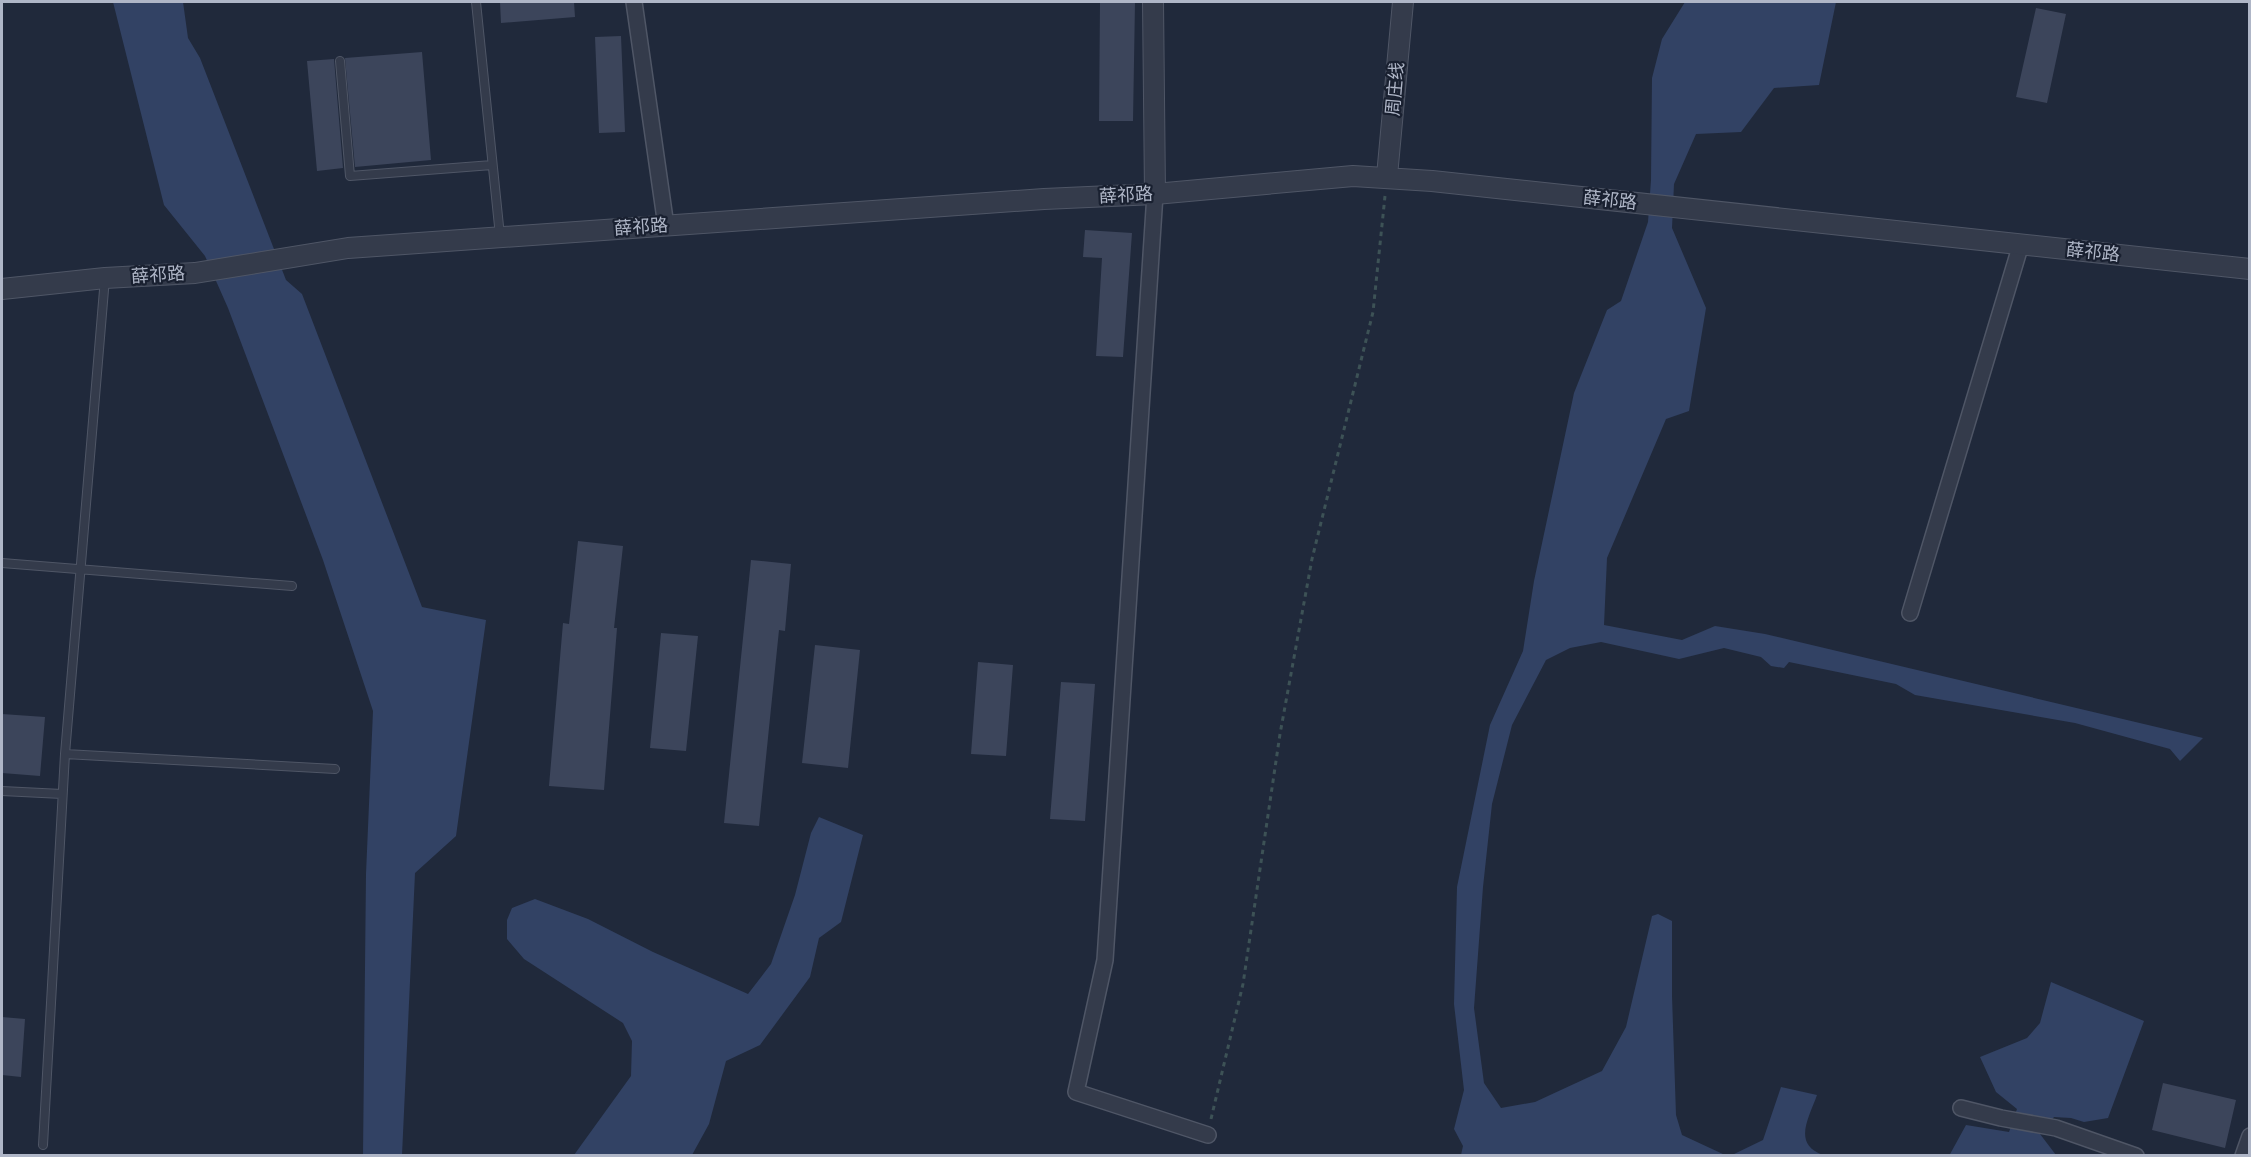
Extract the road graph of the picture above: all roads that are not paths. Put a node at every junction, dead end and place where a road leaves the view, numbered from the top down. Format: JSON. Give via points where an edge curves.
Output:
{"nodes":[{"id":1,"x":476,"y":2,"type":"edge"},
{"id":2,"x":634,"y":2,"type":"edge"},
{"id":3,"x":1154,"y":2,"type":"edge"},
{"id":4,"x":1403,"y":2,"type":"edge"},
{"id":5,"x":340,"y":61,"type":"dead end"},
{"id":6,"x":492,"y":165,"type":"junction"},
{"id":7,"x":1387,"y":176,"type":"junction"},
{"id":8,"x":1155,"y":194,"type":"junction"},
{"id":9,"x":666,"y":226,"type":"junction"},
{"id":10,"x":500,"y":237,"type":"junction"},
{"id":11,"x":2021,"y":244,"type":"junction"},
{"id":12,"x":2250,"y":269,"type":"edge"},
{"id":13,"x":105,"y":278,"type":"junction"},
{"id":14,"x":2,"y":289,"type":"edge"},
{"id":15,"x":2,"y":563,"type":"edge"},
{"id":16,"x":80,"y":569,"type":"junction"},
{"id":17,"x":292,"y":586,"type":"dead end"},
{"id":18,"x":1910,"y":613,"type":"dead end"},
{"id":19,"x":65,"y":754,"type":"junction"},
{"id":20,"x":335,"y":769,"type":"dead end"},
{"id":21,"x":2,"y":791,"type":"edge"},
{"id":22,"x":62,"y":795,"type":"junction"},
{"id":23,"x":1961,"y":1108,"type":"dead end"},
{"id":24,"x":1208,"y":1135,"type":"road end"},
{"id":25,"x":2250,"y":1136,"type":"edge"},
{"id":26,"x":43,"y":1145,"type":"dead end"},
{"id":27,"x":2136,"y":1155,"type":"edge"},
{"id":28,"x":2243,"y":1155,"type":"edge"}],
"edges":[{"from":1,"to":6,"type":"lane"},
{"from":2,"to":9,"type":"street"},
{"from":3,"to":8,"type":"street"},
{"from":4,"to":7,"type":"street","name":"周庄线"},
{"from":5,"to":6,"type":"lane","via":[[350,176]]},
{"from":6,"to":10,"type":"lane"},
{"from":7,"to":8,"type":"street","name":"薛祁路"},
{"from":7,"to":11,"type":"street","name":"薛祁路"},
{"from":8,"to":9,"type":"street","name":"薛祁路"},
{"from":8,"to":24,"type":"street","via":[[1105,960],[1076,1092]]},
{"from":9,"to":10,"type":"street","name":"薛祁路"},
{"from":10,"to":13,"type":"street","name":"薛祁路","via":[[348,248],[195,273]]},
{"from":11,"to":12,"type":"street","name":"薛祁路"},
{"from":11,"to":18,"type":"street"},
{"from":13,"to":14,"type":"street","name":"薛祁路"},
{"from":13,"to":16,"type":"lane"},
{"from":15,"to":16,"type":"lane"},
{"from":16,"to":17,"type":"lane"},
{"from":16,"to":19,"type":"lane"},
{"from":19,"to":20,"type":"lane"},
{"from":19,"to":22,"type":"lane"},
{"from":21,"to":22,"type":"lane"},
{"from":22,"to":26,"type":"lane"},
{"from":23,"to":27,"type":"street","via":[[2056,1128]]},
{"from":25,"to":28,"type":"street"}]}
